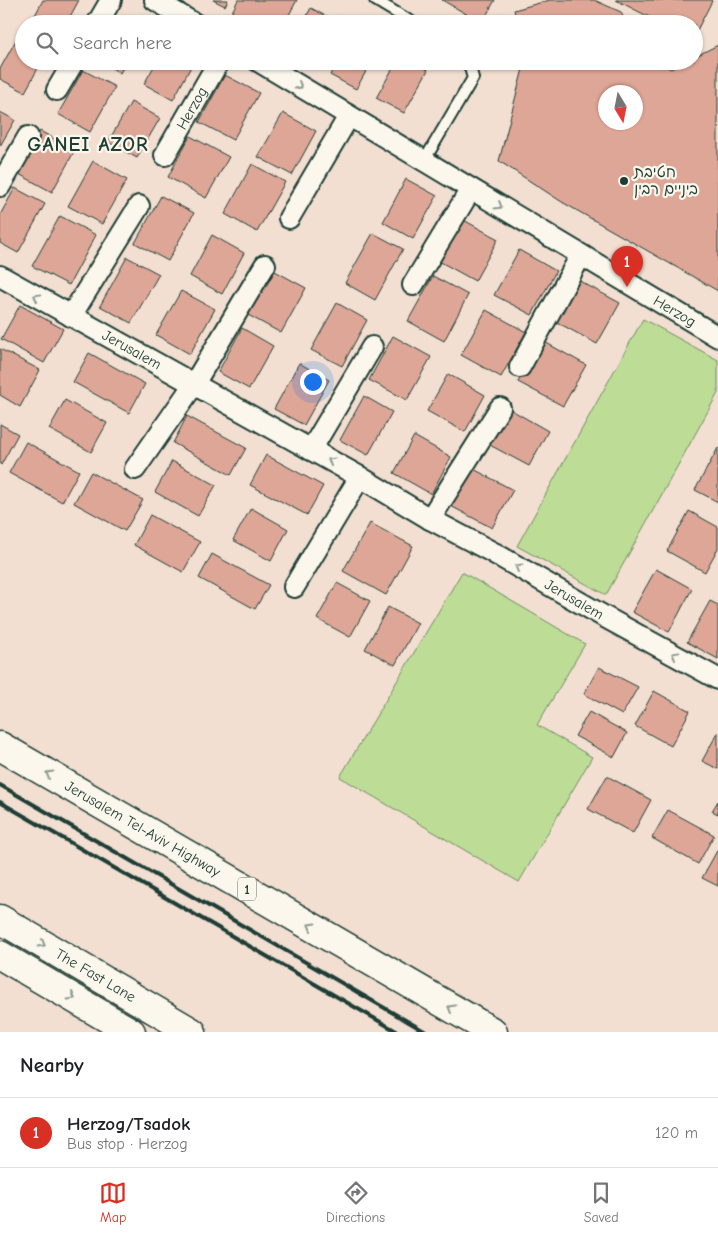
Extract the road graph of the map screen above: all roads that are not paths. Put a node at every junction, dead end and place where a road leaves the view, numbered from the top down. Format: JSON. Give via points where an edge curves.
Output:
{"nodes":[{"id":1,"x":111,"y":0,"type":"edge"},
{"id":2,"x":156,"y":0,"type":"edge"},
{"id":3,"x":375,"y":0,"type":"edge"},
{"id":4,"x":102,"y":15,"type":"edge"},
{"id":5,"x":180,"y":15,"type":"edge"},
{"id":6,"x":399,"y":15,"type":"edge"},
{"id":7,"x":69,"y":70,"type":"edge"},
{"id":8,"x":214,"y":70,"type":"edge"},
{"id":9,"x":273,"y":70,"type":"edge"},
{"id":10,"x":471,"y":70,"type":"edge"},
{"id":11,"x":57,"y":90,"type":"dead end"},
{"id":12,"x":349,"y":116,"type":"junction"},
{"id":13,"x":28,"y":137,"type":"dead end"},
{"id":14,"x":165,"y":155,"type":"dead end"},
{"id":15,"x":424,"y":161,"type":"junction"},
{"id":16,"x":0,"y":186,"type":"edge"},
{"id":17,"x":471,"y":190,"type":"junction"},
{"id":18,"x":139,"y":206,"type":"dead end"},
{"id":19,"x":289,"y":218,"type":"dead end"},
{"id":20,"x":581,"y":255,"type":"junction"},
{"id":21,"x":265,"y":265,"type":"dead end"},
{"id":22,"x":3,"y":284,"type":"edge"},
{"id":23,"x":413,"y":285,"type":"dead end"},
{"id":24,"x":71,"y":316,"type":"junction"},
{"id":25,"x":718,"y":337,"type":"edge"},
{"id":26,"x":372,"y":347,"type":"dead end"},
{"id":27,"x":520,"y":367,"type":"dead end"},
{"id":28,"x":194,"y":384,"type":"junction"},
{"id":29,"x":500,"y":408,"type":"dead end"},
{"id":30,"x":311,"y":450,"type":"junction"},
{"id":31,"x":136,"y":469,"type":"dead end"},
{"id":32,"x":360,"y":477,"type":"junction"},
{"id":33,"x":430,"y":519,"type":"junction"},
{"id":34,"x":294,"y":587,"type":"dead end"},
{"id":35,"x":718,"y":679,"type":"edge"},
{"id":36,"x":0,"y":746,"type":"edge"},
{"id":37,"x":0,"y":919,"type":"edge"},
{"id":38,"x":0,"y":955,"type":"edge"},
{"id":39,"x":131,"y":1032,"type":"edge"},
{"id":40,"x":192,"y":1032,"type":"edge"},
{"id":41,"x":493,"y":1032,"type":"edge"}],
"edges":[{"from":1,"to":4,"type":"street"},
{"from":2,"to":5,"type":"street"},
{"from":3,"to":6,"type":"lane"},
{"from":7,"to":11,"type":"street"},
{"from":8,"to":14,"type":"street","name":"Herzog"},
{"from":9,"to":12,"type":"street","name":"Herzog","one_way":true},
{"from":10,"to":15,"type":"lane","via":[[473,78]]},
{"from":12,"to":15,"type":"street","name":"Herzog"},
{"from":12,"to":19,"type":"street"},
{"from":13,"to":16,"type":"street"},
{"from":15,"to":17,"type":"street","name":"Herzog"},
{"from":17,"to":20,"type":"street","name":"Herzog","one_way":true},
{"from":17,"to":23,"type":"street"},
{"from":18,"to":24,"type":"street"},
{"from":20,"to":25,"type":"street","name":"Herzog"},
{"from":20,"to":27,"type":"street"},
{"from":21,"to":28,"type":"street"},
{"from":24,"to":22,"type":"street","name":"Jerusalem","one_way":true},
{"from":24,"to":28,"type":"street","name":"Jerusalem"},
{"from":26,"to":30,"type":"street"},
{"from":28,"to":30,"type":"street","name":"Jerusalem"},
{"from":28,"to":31,"type":"street"},
{"from":29,"to":33,"type":"street"},
{"from":32,"to":30,"type":"street","name":"Jerusalem","one_way":true},
{"from":32,"to":33,"type":"street","name":"Jerusalem"},
{"from":32,"to":34,"type":"street"},
{"from":35,"to":33,"type":"street","name":"Jerusalem","one_way":true},
{"from":41,"to":36,"type":"highway","name":"Jerusalem Tel-Aviv Highway","number":"1","one_way":true},
{"from":37,"to":40,"type":"highway","name":"The Fast Lane","one_way":true},
{"from":38,"to":39,"type":"highway","one_way":true}]}
